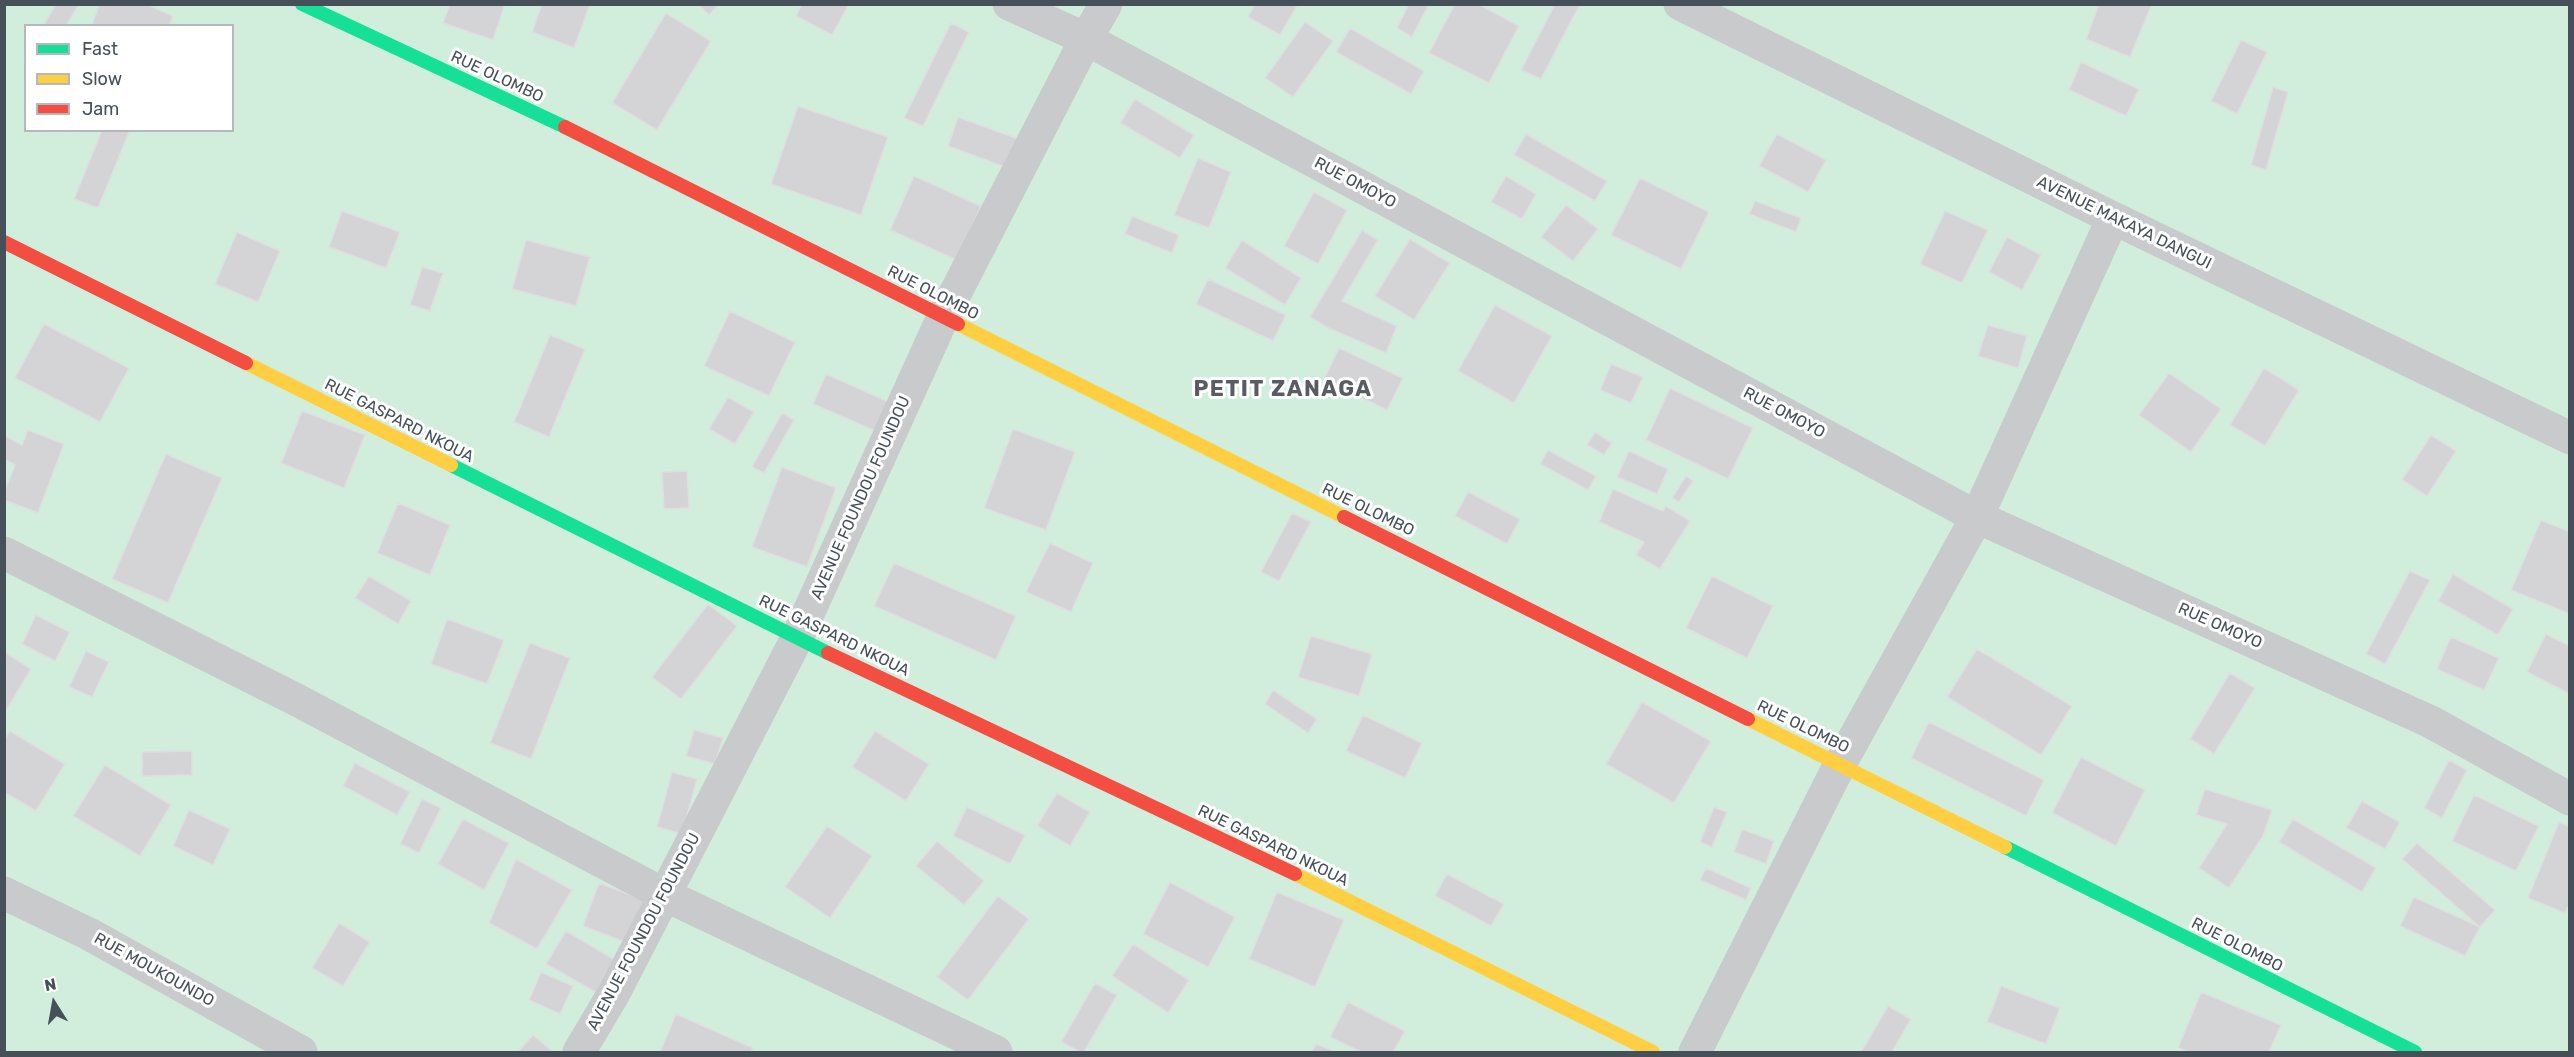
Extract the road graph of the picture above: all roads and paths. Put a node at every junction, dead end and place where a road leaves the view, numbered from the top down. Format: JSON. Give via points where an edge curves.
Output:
{"nodes":[{"id":1,"x":302,"y":4,"type":"edge"},
{"id":2,"x":1009,"y":4,"type":"edge"},
{"id":3,"x":1106,"y":4,"type":"edge"},
{"id":4,"x":1680,"y":4,"type":"edge"},
{"id":5,"x":1086,"y":39,"type":"junction"},
{"id":6,"x":2113,"y":218,"type":"junction"},
{"id":7,"x":4,"y":242,"type":"edge"},
{"id":8,"x":943,"y":317,"type":"junction"},
{"id":9,"x":2570,"y":438,"type":"edge"},
{"id":10,"x":1977,"y":517,"type":"junction"},
{"id":11,"x":4,"y":553,"type":"edge"},
{"id":12,"x":797,"y":638,"type":"junction"},
{"id":13,"x":1840,"y":764,"type":"junction"},
{"id":14,"x":2570,"y":799,"type":"edge"},
{"id":15,"x":4,"y":893,"type":"edge"},
{"id":16,"x":665,"y":895,"type":"junction"},
{"id":17,"x":301,"y":1053,"type":"edge"},
{"id":18,"x":579,"y":1053,"type":"edge"},
{"id":19,"x":996,"y":1053,"type":"edge"},
{"id":20,"x":1653,"y":1053,"type":"edge"},
{"id":21,"x":1695,"y":1053,"type":"edge"},
{"id":22,"x":2415,"y":1053,"type":"edge"}],
"edges":[{"from":1,"to":8,"type":"street","name":"RUE OLOMBO","via":[[512,101]]},
{"from":2,"to":5,"type":"street","name":"RUE OMOYO"},
{"from":3,"to":5,"type":"street","name":"AVENUE FOUNDOU FOUNDOU"},
{"from":4,"to":6,"type":"street","name":"AVENUE MAKAYA DANGUI"},
{"from":5,"to":8,"type":"street","name":"AVENUE FOUNDOU FOUNDOU"},
{"from":5,"to":10,"type":"street","name":"RUE OMOYO"},
{"from":6,"to":9,"type":"street","name":"AVENUE MAKAYA DANGUI"},
{"from":6,"to":10,"type":"street"},
{"from":7,"to":12,"type":"street","name":"RUE GASPARD NKOUA"},
{"from":8,"to":12,"type":"street","name":"AVENUE FOUNDOU FOUNDOU"},
{"from":8,"to":13,"type":"street","name":"RUE OLOMBO"},
{"from":10,"to":13,"type":"street"},
{"from":10,"to":14,"type":"street","name":"RUE OMOYO","via":[[2431,722]]},
{"from":11,"to":16,"type":"street","via":[[295,699]]},
{"from":12,"to":16,"type":"street","name":"AVENUE FOUNDOU FOUNDOU"},
{"from":12,"to":20,"type":"street","name":"RUE GASPARD NKOUA","via":[[1207,831]]},
{"from":13,"to":21,"type":"street"},
{"from":13,"to":22,"type":"street","name":"RUE OLOMBO"},
{"from":15,"to":17,"type":"street","name":"RUE MOUKOUNDO","via":[[89,934]]},
{"from":16,"to":18,"type":"street","name":"AVENUE FOUNDOU FOUNDOU"},
{"from":16,"to":19,"type":"street"}]}
